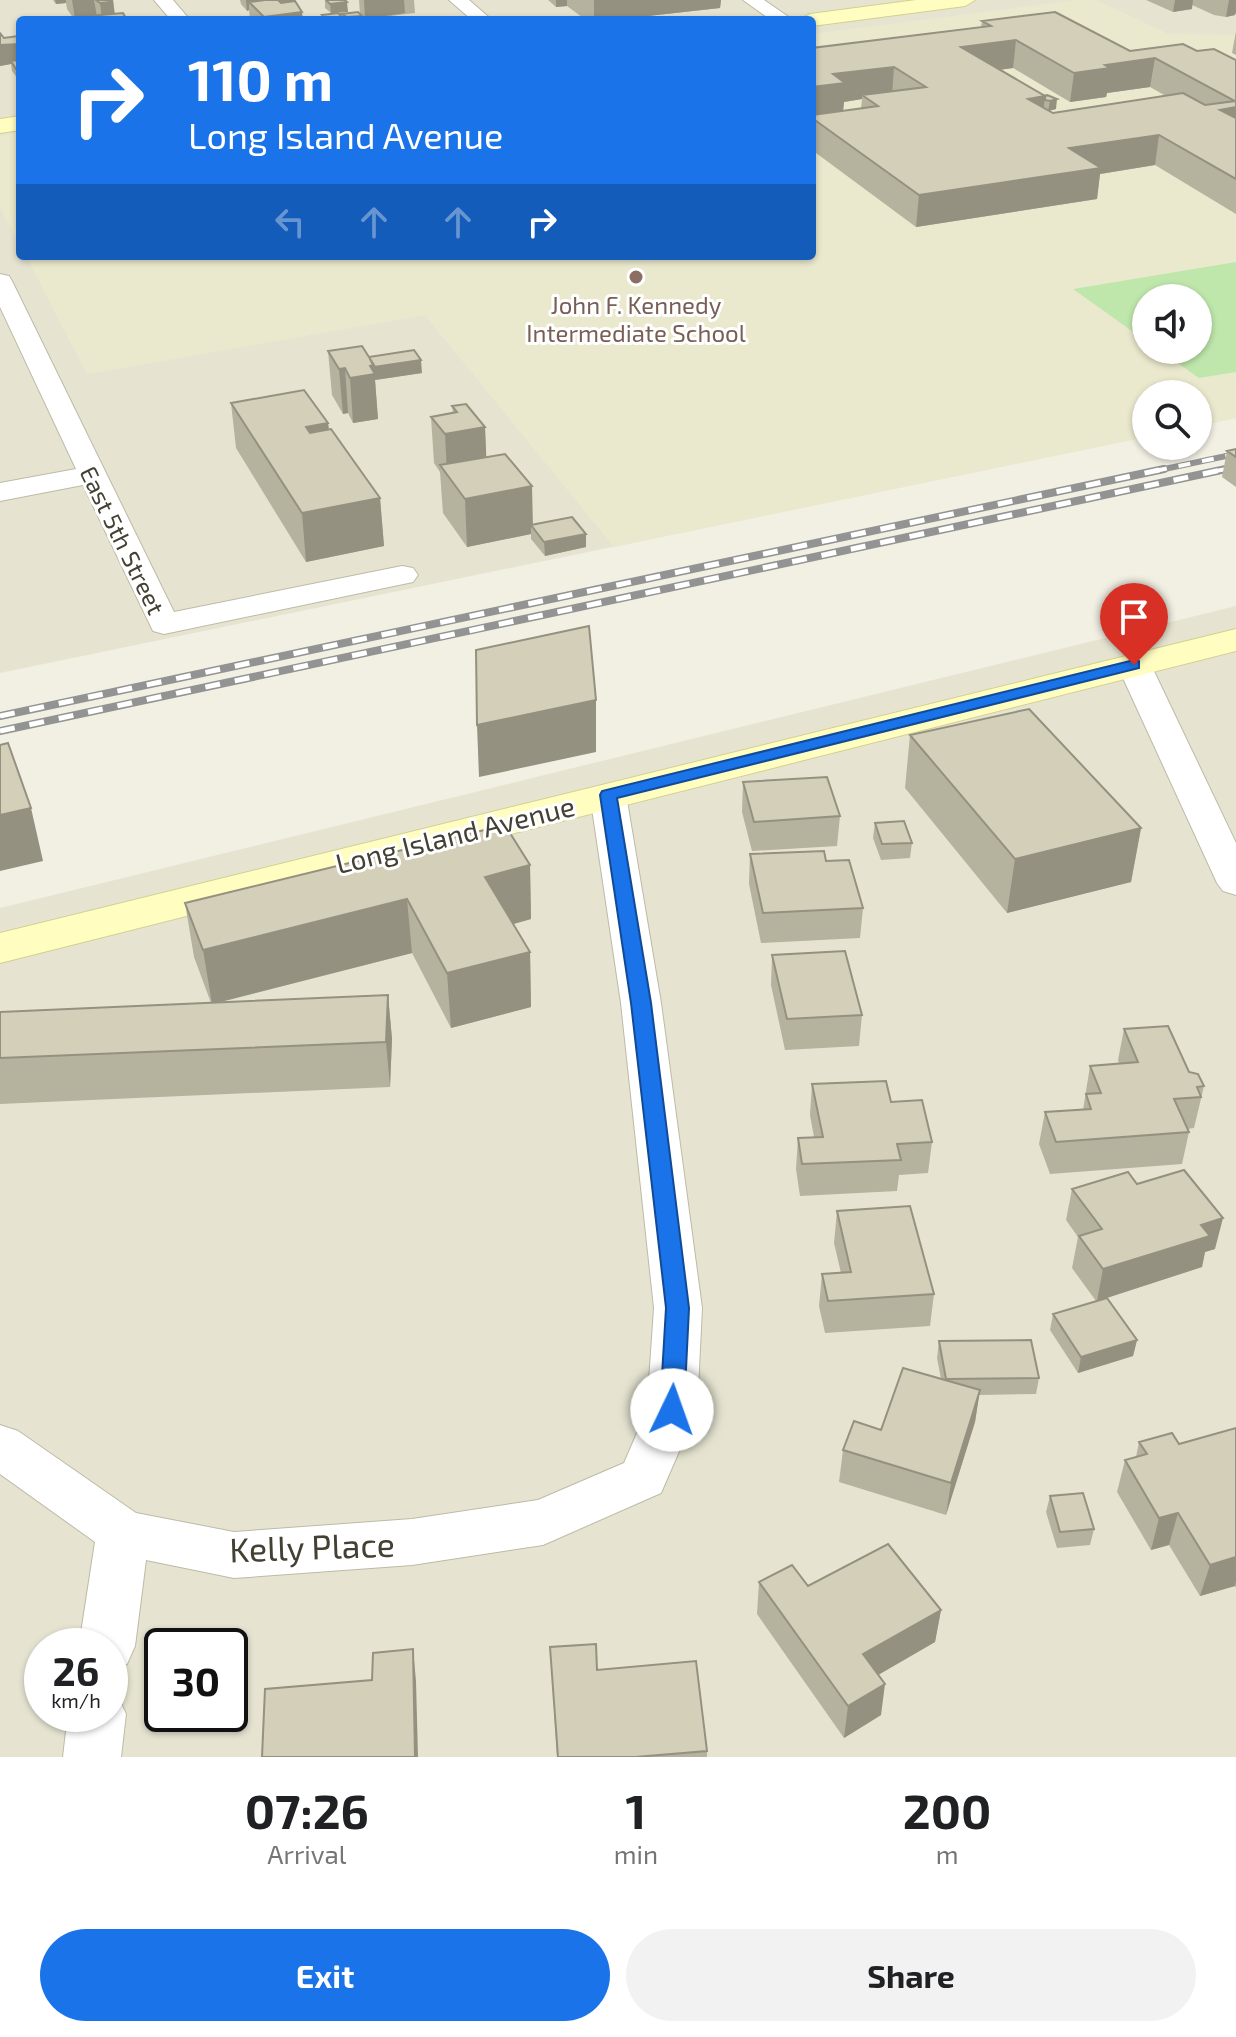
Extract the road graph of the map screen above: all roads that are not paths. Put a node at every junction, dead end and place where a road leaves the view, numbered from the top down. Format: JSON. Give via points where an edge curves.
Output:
{"nodes":[{"id":1,"x":163,"y":0,"type":"edge"},
{"id":2,"x":458,"y":0,"type":"edge"},
{"id":3,"x":752,"y":0,"type":"edge"},
{"id":4,"x":965,"y":0,"type":"edge"},
{"id":5,"x":177,"y":16,"type":"edge"},
{"id":6,"x":478,"y":16,"type":"edge"},
{"id":7,"x":778,"y":16,"type":"edge"},
{"id":8,"x":816,"y":19,"type":"edge"},
{"id":9,"x":0,"y":281,"type":"edge"},
{"id":10,"x":90,"y":475,"type":"junction"},
{"id":11,"x":0,"y":492,"type":"edge"},
{"id":12,"x":402,"y":575,"type":"dead end"},
{"id":13,"x":1236,"y":640,"type":"edge"},
{"id":14,"x":1134,"y":665,"type":"junction"},
{"id":15,"x":608,"y":795,"type":"junction"},
{"id":16,"x":1236,"y":883,"type":"edge"},
{"id":17,"x":0,"y":948,"type":"edge"},
{"id":18,"x":0,"y":1446,"type":"edge"},
{"id":19,"x":123,"y":1533,"type":"junction"},
{"id":20,"x":110,"y":1628,"type":"edge"},
{"id":21,"x":95,"y":1732,"type":"edge"},
{"id":22,"x":92,"y":1757,"type":"edge"}],
"edges":[{"from":1,"to":5,"type":"street"},
{"from":2,"to":6,"type":"street"},
{"from":3,"to":7,"type":"street"},
{"from":4,"to":8,"type":"street"},
{"from":9,"to":10,"type":"street","name":"East 5th Street"},
{"from":10,"to":11,"type":"street"},
{"from":10,"to":12,"type":"street","name":"East 5th Street","via":[[164,624]]},
{"from":13,"to":14,"type":"street","name":"Long Island Avenue"},
{"from":14,"to":15,"type":"street","name":"Long Island Avenue"},
{"from":14,"to":16,"type":"street"},
{"from":15,"to":17,"type":"street","name":"Long Island Avenue"},
{"from":15,"to":19,"type":"street","name":"Kelly Place","via":[[641,1003],[678,1308],[672,1410],[643,1478],[543,1522],[412,1542],[234,1555]]},
{"from":18,"to":19,"type":"street","name":"Kelly Place"},
{"from":19,"to":20,"type":"street"},
{"from":21,"to":22,"type":"street"}]}
